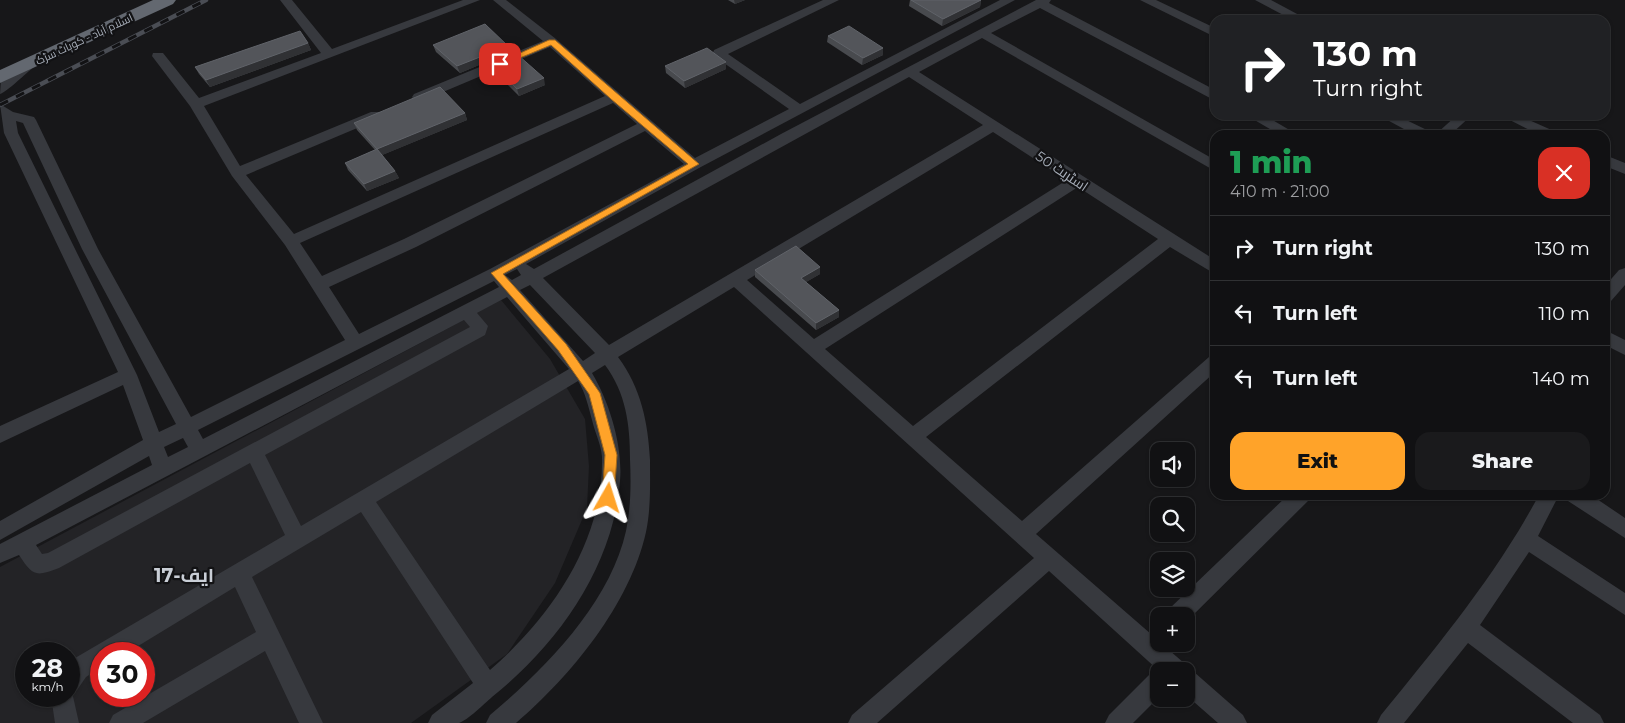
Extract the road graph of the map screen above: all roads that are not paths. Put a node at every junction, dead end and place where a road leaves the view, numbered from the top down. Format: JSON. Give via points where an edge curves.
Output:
{"nodes":[{"id":1,"x":167,"y":0,"type":"edge"},
{"id":2,"x":286,"y":0,"type":"edge"},
{"id":3,"x":429,"y":0,"type":"edge"},
{"id":4,"x":474,"y":0,"type":"edge"},
{"id":5,"x":499,"y":0,"type":"edge"},
{"id":6,"x":833,"y":0,"type":"edge"},
{"id":7,"x":1009,"y":0,"type":"edge"},
{"id":8,"x":1146,"y":0,"type":"edge"},
{"id":9,"x":1261,"y":0,"type":"edge"},
{"id":10,"x":1042,"y":1,"type":"edge"},
{"id":11,"x":442,"y":12,"type":"junction"},
{"id":12,"x":1294,"y":15,"type":"dead end"},
{"id":13,"x":1210,"y":31,"type":"edge"},
{"id":14,"x":983,"y":34,"type":"junction"},
{"id":15,"x":933,"y":41,"type":"junction"},
{"id":16,"x":552,"y":42,"type":"junction"},
{"id":17,"x":951,"y":51,"type":"junction"},
{"id":18,"x":329,"y":54,"type":"junction"},
{"id":19,"x":158,"y":56,"type":"dead end"},
{"id":20,"x":30,"y":64,"type":"junction"},
{"id":21,"x":910,"y":72,"type":"junction"},
{"id":22,"x":0,"y":77,"type":"edge"},
{"id":23,"x":0,"y":90,"type":"edge"},
{"id":24,"x":1210,"y":92,"type":"edge"},
{"id":25,"x":614,"y":97,"type":"junction"},
{"id":26,"x":408,"y":102,"type":"edge"},
{"id":27,"x":196,"y":104,"type":"junction"},
{"id":28,"x":390,"y":109,"type":"edge"},
{"id":29,"x":798,"y":110,"type":"junction"},
{"id":30,"x":4,"y":111,"type":"edge"},
{"id":31,"x":1262,"y":120,"type":"edge"},
{"id":32,"x":1394,"y":120,"type":"edge"},
{"id":33,"x":1459,"y":120,"type":"edge"},
{"id":34,"x":1518,"y":120,"type":"edge"},
{"id":35,"x":647,"y":124,"type":"junction"},
{"id":36,"x":994,"y":125,"type":"junction"},
{"id":37,"x":1282,"y":130,"type":"edge"},
{"id":38,"x":1416,"y":130,"type":"edge"},
{"id":39,"x":1448,"y":130,"type":"edge"},
{"id":40,"x":1540,"y":130,"type":"edge"},
{"id":41,"x":1610,"y":162,"type":"edge"},
{"id":42,"x":1210,"y":163,"type":"edge"},
{"id":43,"x":694,"y":164,"type":"junction"},
{"id":44,"x":1625,"y":169,"type":"edge"},
{"id":45,"x":237,"y":173,"type":"junction"},
{"id":46,"x":1076,"y":181,"type":"junction"},
{"id":47,"x":1169,"y":239,"type":"junction"},
{"id":48,"x":291,"y":241,"type":"junction"},
{"id":49,"x":518,"y":260,"type":"junction"},
{"id":50,"x":1210,"y":265,"type":"edge"},
{"id":51,"x":496,"y":273,"type":"junction"},
{"id":52,"x":1625,"y":274,"type":"edge"},
{"id":53,"x":532,"y":277,"type":"junction"},
{"id":54,"x":734,"y":278,"type":"junction"},
{"id":55,"x":319,"y":284,"type":"junction"},
{"id":56,"x":508,"y":288,"type":"junction"},
{"id":57,"x":1610,"y":292,"type":"edge"},
{"id":58,"x":465,"y":311,"type":"junction"},
{"id":59,"x":1610,"y":340,"type":"edge"},
{"id":60,"x":356,"y":343,"type":"junction"},
{"id":61,"x":813,"y":348,"type":"junction"},
{"id":62,"x":1625,"y":348,"type":"edge"},
{"id":63,"x":606,"y":354,"type":"junction"},
{"id":64,"x":1210,"y":366,"type":"edge"},
{"id":65,"x":579,"y":370,"type":"junction"},
{"id":66,"x":128,"y":375,"type":"junction"},
{"id":67,"x":188,"y":428,"type":"junction"},
{"id":68,"x":0,"y":435,"type":"edge"},
{"id":69,"x":913,"y":437,"type":"junction"},
{"id":70,"x":153,"y":444,"type":"junction"},
{"id":71,"x":200,"y":451,"type":"junction"},
{"id":72,"x":254,"y":452,"type":"junction"},
{"id":73,"x":163,"y":469,"type":"junction"},
{"id":74,"x":362,"y":499,"type":"junction"},
{"id":75,"x":1295,"y":500,"type":"edge"},
{"id":76,"x":1546,"y":500,"type":"edge"},
{"id":77,"x":1583,"y":500,"type":"edge"},
{"id":78,"x":1624,"y":527,"type":"edge"},
{"id":79,"x":0,"y":531,"type":"edge"},
{"id":80,"x":1022,"y":534,"type":"junction"},
{"id":81,"x":298,"y":538,"type":"junction"},
{"id":82,"x":1526,"y":539,"type":"junction"},
{"id":83,"x":22,"y":542,"type":"junction"},
{"id":84,"x":0,"y":554,"type":"edge"},
{"id":85,"x":1049,"y":558,"type":"junction"},
{"id":86,"x":239,"y":573,"type":"junction"},
{"id":87,"x":1625,"y":605,"type":"edge"},
{"id":88,"x":1186,"y":607,"type":"edge"},
{"id":89,"x":1466,"y":628,"type":"junction"},
{"id":90,"x":269,"y":636,"type":"junction"},
{"id":91,"x":1150,"y":638,"type":"edge"},
{"id":92,"x":122,"y":642,"type":"edge"},
{"id":93,"x":488,"y":686,"type":"junction"},
{"id":94,"x":1195,"y":692,"type":"edge"},
{"id":95,"x":1150,"y":694,"type":"edge"},
{"id":96,"x":64,"y":707,"type":"edge"},
{"id":97,"x":512,"y":719,"type":"edge"},
{"id":98,"x":67,"y":723,"type":"edge"},
{"id":99,"x":121,"y":723,"type":"edge"},
{"id":100,"x":311,"y":723,"type":"edge"},
{"id":101,"x":440,"y":723,"type":"edge"},
{"id":102,"x":860,"y":723,"type":"edge"},
{"id":103,"x":1117,"y":723,"type":"edge"},
{"id":104,"x":1235,"y":723,"type":"edge"},
{"id":105,"x":1389,"y":723,"type":"edge"},
{"id":106,"x":1592,"y":723,"type":"edge"}],
"edges":[{"from":1,"to":20,"type":"highway","name":"اسلام آباد - کوہاٹ سڑک"},
{"from":2,"to":18,"type":"street"},
{"from":3,"to":11,"type":"street"},
{"from":4,"to":11,"type":"street"},
{"from":5,"to":16,"type":"street"},
{"from":6,"to":29,"type":"street","via":[[719,52]]},
{"from":7,"to":15,"type":"street"},
{"from":8,"to":13,"type":"street"},
{"from":9,"to":12,"type":"street"},
{"from":10,"to":14,"type":"street"},
{"from":10,"to":24,"type":"street"},
{"from":11,"to":18,"type":"street"},
{"from":14,"to":17,"type":"street"},
{"from":14,"to":42,"type":"street"},
{"from":15,"to":17,"type":"street"},
{"from":15,"to":29,"type":"street"},
{"from":16,"to":25,"type":"street"},
{"from":16,"to":26,"type":"street"},
{"from":17,"to":21,"type":"street"},
{"from":18,"to":27,"type":"street"},
{"from":19,"to":27,"type":"street"},
{"from":20,"to":22,"type":"highway","name":"اسلام آباد - کوہاٹ سڑک"},
{"from":20,"to":23,"type":"street"},
{"from":21,"to":36,"type":"street","name":"اسٹریٹ 50"},
{"from":21,"to":53,"type":"street"},
{"from":25,"to":35,"type":"street"},
{"from":25,"to":48,"type":"street"},
{"from":27,"to":45,"type":"street"},
{"from":28,"to":45,"type":"street"},
{"from":29,"to":43,"type":"street"},
{"from":30,"to":66,"type":"street","via":[[11,132]]},
{"from":30,"to":67,"type":"street","via":[[29,120],[90,249]]},
{"from":31,"to":37,"type":"street"},
{"from":32,"to":38,"type":"street"},
{"from":33,"to":39,"type":"street"},
{"from":34,"to":40,"type":"street"},
{"from":35,"to":43,"type":"street"},
{"from":35,"to":55,"type":"street","via":[[410,243]]},
{"from":36,"to":46,"type":"street","name":"اسٹریٹ 50"},
{"from":36,"to":54,"type":"street"},
{"from":41,"to":44,"type":"street"},
{"from":43,"to":49,"type":"street"},
{"from":45,"to":48,"type":"street"},
{"from":46,"to":47,"type":"street","name":"اسٹریٹ 50"},
{"from":46,"to":61,"type":"street"},
{"from":47,"to":50,"type":"street","name":"اسٹریٹ 50"},
{"from":47,"to":69,"type":"street"},
{"from":48,"to":55,"type":"street"},
{"from":49,"to":51,"type":"street"},
{"from":49,"to":53,"type":"street"},
{"from":51,"to":56,"type":"street"},
{"from":51,"to":60,"type":"street"},
{"from":52,"to":57,"type":"street"},
{"from":53,"to":56,"type":"street"},
{"from":53,"to":63,"type":"street"},
{"from":54,"to":61,"type":"street"},
{"from":54,"to":63,"type":"street"},
{"from":55,"to":60,"type":"street"},
{"from":56,"to":58,"type":"street"},
{"from":56,"to":65,"type":"street"},
{"from":58,"to":71,"type":"street"},
{"from":58,"to":72,"type":"street","via":[[480,326],[479,330]]},
{"from":59,"to":62,"type":"street"},
{"from":60,"to":67,"type":"street"},
{"from":61,"to":69,"type":"street"},
{"from":63,"to":65,"type":"street"},
{"from":63,"to":97,"type":"street","via":[[624,379],[639,430],[641,484],[633,541],[619,578],[591,624],[557,669]]},
{"from":64,"to":80,"type":"street"},
{"from":65,"to":74,"type":"street"},
{"from":65,"to":93,"type":"street","via":[[594,393],[611,455],[610,486],[601,528],[563,605],[532,646]]},
{"from":66,"to":68,"type":"street"},
{"from":66,"to":70,"type":"street"},
{"from":67,"to":70,"type":"street"},
{"from":67,"to":71,"type":"street"},
{"from":69,"to":80,"type":"street"},
{"from":70,"to":73,"type":"street"},
{"from":70,"to":79,"type":"street"},
{"from":71,"to":73,"type":"street"},
{"from":72,"to":81,"type":"street"},
{"from":72,"to":83,"type":"street","via":[[52,561],[38,565]]},
{"from":73,"to":83,"type":"street"},
{"from":74,"to":81,"type":"street"},
{"from":74,"to":93,"type":"street"},
{"from":75,"to":88,"type":"street"},
{"from":76,"to":82,"type":"street"},
{"from":77,"to":78,"type":"street"},
{"from":80,"to":85,"type":"street"},
{"from":81,"to":86,"type":"street"},
{"from":82,"to":87,"type":"street"},
{"from":82,"to":89,"type":"street"},
{"from":83,"to":84,"type":"street"},
{"from":85,"to":91,"type":"street"},
{"from":85,"to":102,"type":"street"},
{"from":86,"to":90,"type":"street"},
{"from":86,"to":92,"type":"street"},
{"from":89,"to":105,"type":"street"},
{"from":89,"to":106,"type":"street"},
{"from":90,"to":99,"type":"street"},
{"from":90,"to":100,"type":"street"},
{"from":93,"to":101,"type":"street"},
{"from":94,"to":104,"type":"street"},
{"from":95,"to":103,"type":"street"},
{"from":96,"to":98,"type":"street"}]}
